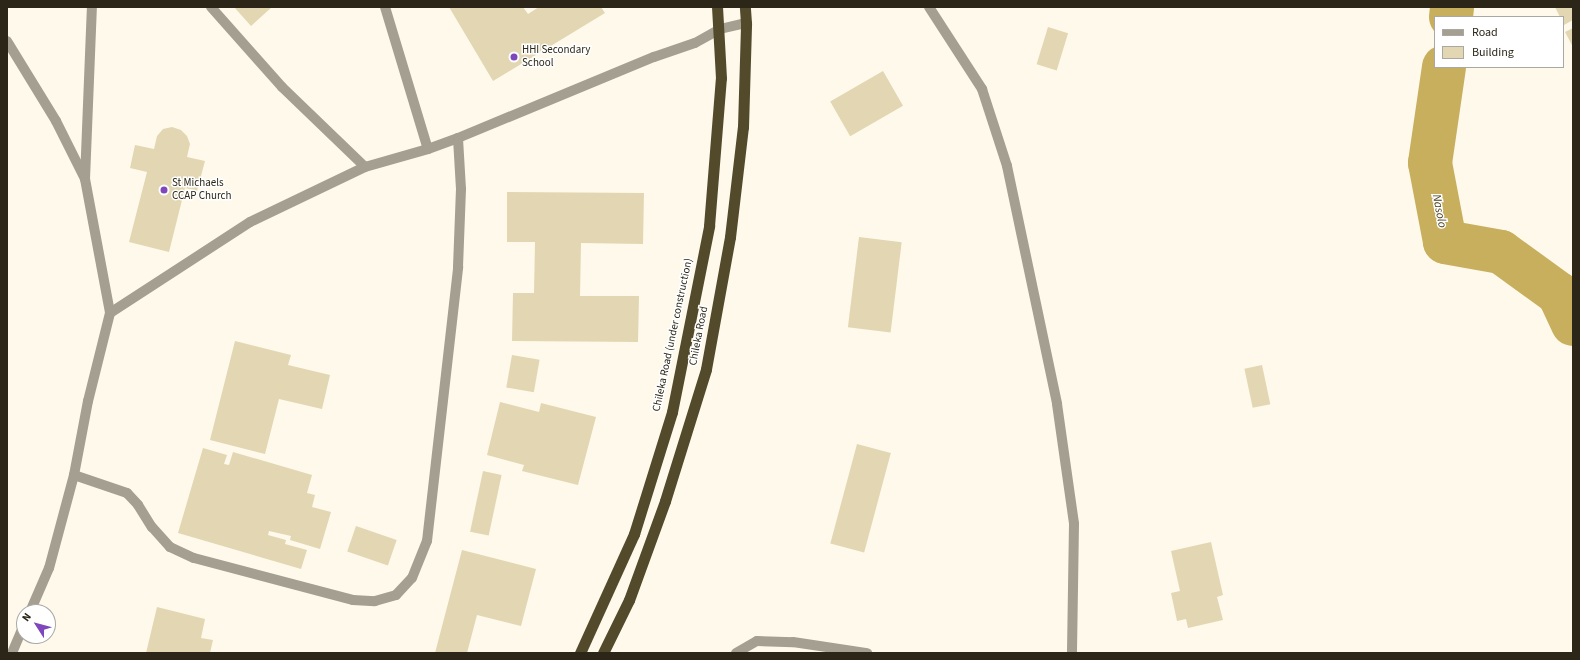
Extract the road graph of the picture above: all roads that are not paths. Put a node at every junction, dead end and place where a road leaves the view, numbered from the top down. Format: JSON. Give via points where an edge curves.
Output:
{"nodes":[{"id":1,"x":92,"y":7,"type":"edge"},
{"id":2,"x":211,"y":7,"type":"edge"},
{"id":3,"x":385,"y":7,"type":"edge"},
{"id":4,"x":717,"y":7,"type":"edge"},
{"id":5,"x":745,"y":7,"type":"edge"},
{"id":6,"x":929,"y":7,"type":"edge"},
{"id":7,"x":746,"y":23,"type":"junction"},
{"id":8,"x":720,"y":29,"type":"junction"},
{"id":9,"x":7,"y":41,"type":"edge"},
{"id":10,"x":458,"y":138,"type":"junction"},
{"id":11,"x":428,"y":149,"type":"junction"},
{"id":12,"x":365,"y":167,"type":"junction"},
{"id":13,"x":85,"y":179,"type":"junction"},
{"id":14,"x":110,"y":313,"type":"junction"},
{"id":15,"x":74,"y":475,"type":"junction"},
{"id":16,"x":33,"y":604,"type":"edge"},
{"id":17,"x":16,"y":644,"type":"edge"},
{"id":18,"x":12,"y":653,"type":"edge"},
{"id":19,"x":580,"y":653,"type":"edge"},
{"id":20,"x":603,"y":653,"type":"edge"},
{"id":21,"x":736,"y":653,"type":"edge"},
{"id":22,"x":867,"y":653,"type":"edge"},
{"id":23,"x":1072,"y":653,"type":"edge"}],
"edges":[{"from":1,"to":13,"type":"street"},
{"from":2,"to":12,"type":"street","via":[[282,87]]},
{"from":3,"to":11,"type":"street"},
{"from":4,"to":8,"type":"highway","name":"Chileka Road (under construction)"},
{"from":5,"to":7,"type":"highway","name":"Chileka Road"},
{"from":6,"to":23,"type":"street","via":[[982,89],[1007,166],[1057,404],[1074,524]]},
{"from":7,"to":8,"type":"street"},
{"from":7,"to":20,"type":"highway","name":"Chileka Road","via":[[743,127],[730,238],[706,369],[665,501],[632,593]]},
{"from":8,"to":10,"type":"street","via":[[695,43],[654,57]]},
{"from":8,"to":19,"type":"highway","name":"Chileka Road (under construction)","via":[[722,78],[709,226],[672,412],[634,534]]},
{"from":9,"to":13,"type":"street","via":[[56,121]]},
{"from":10,"to":11,"type":"street"},
{"from":10,"to":15,"type":"street","via":[[461,189],[458,267],[427,541],[412,578],[396,595],[375,601],[353,600],[194,558],[170,547],[127,493]]},
{"from":11,"to":12,"type":"street"},
{"from":12,"to":14,"type":"street","via":[[250,222]]},
{"from":13,"to":14,"type":"street"},
{"from":14,"to":15,"type":"street","via":[[88,401]]},
{"from":15,"to":16,"type":"street","via":[[49,568]]},
{"from":17,"to":18,"type":"street"},
{"from":21,"to":22,"type":"street","via":[[757,641],[793,642]]}]}
